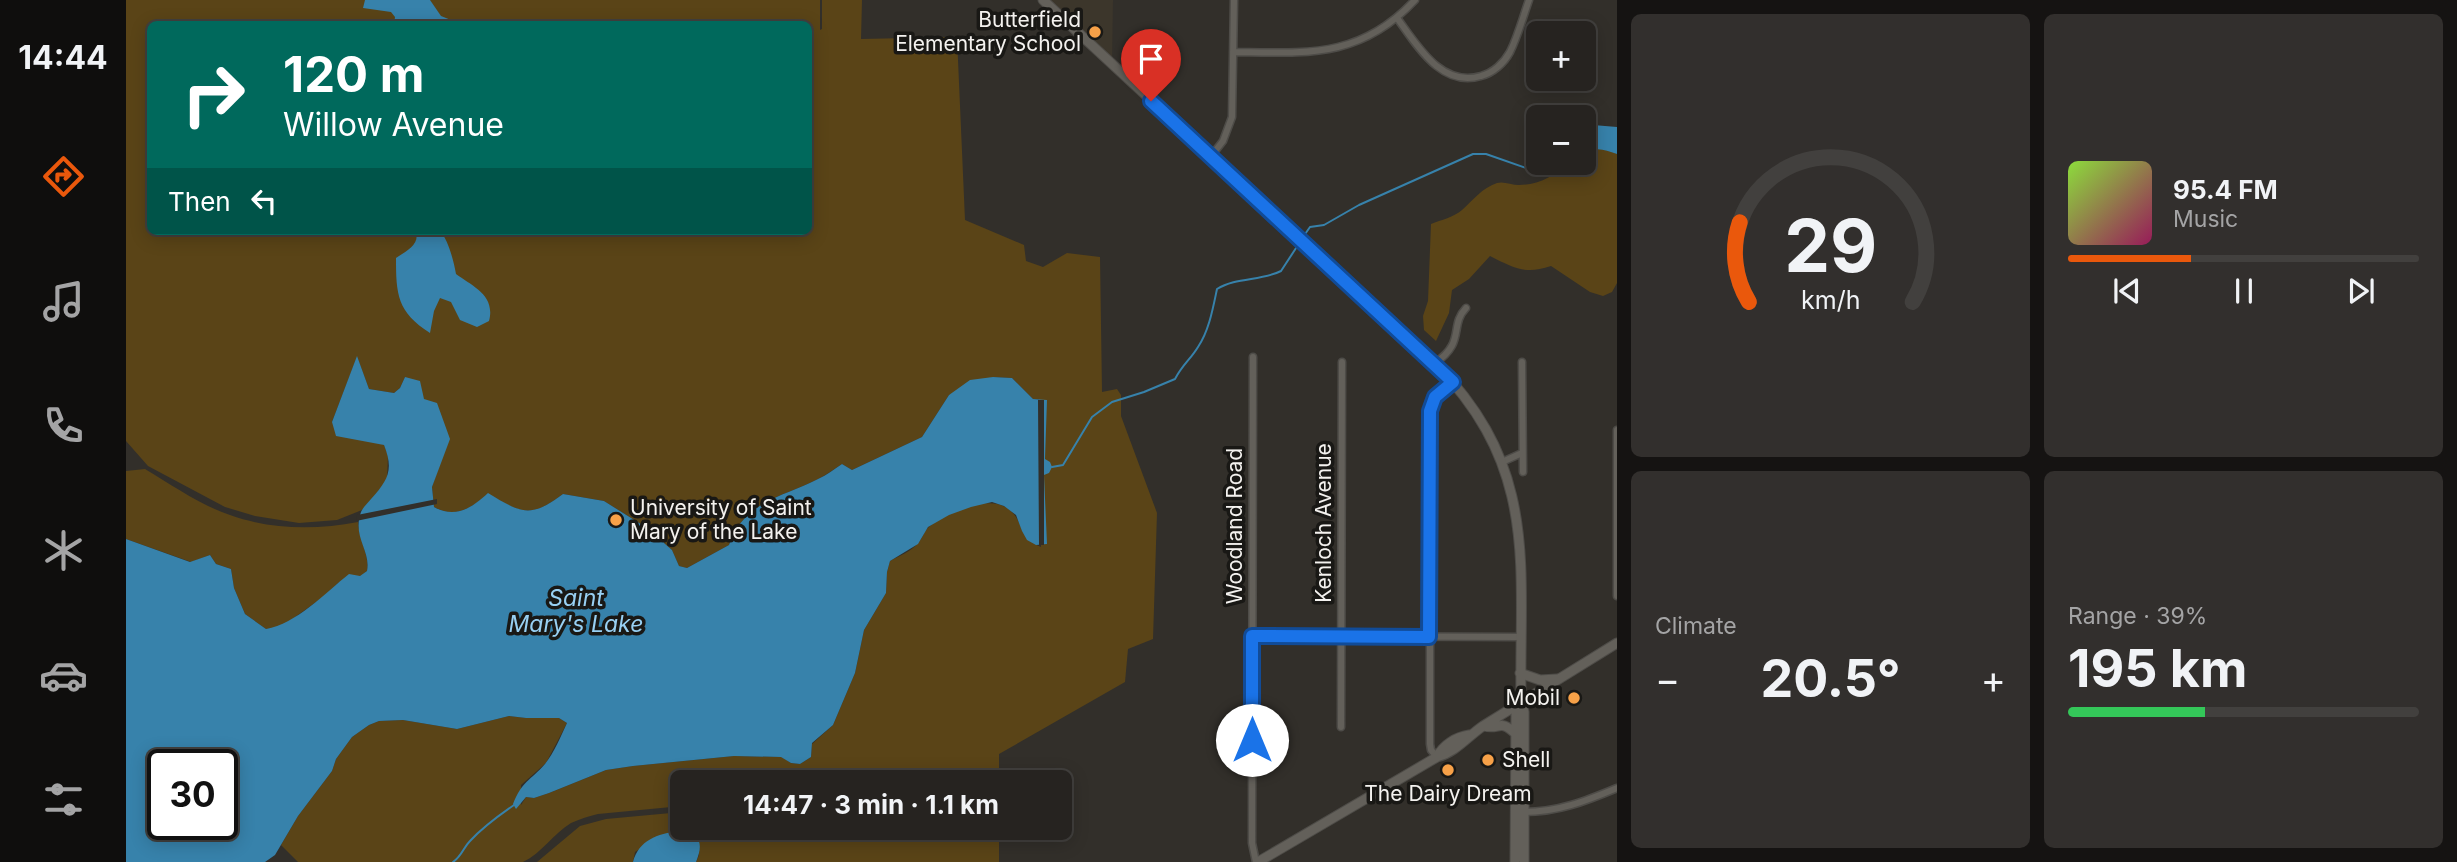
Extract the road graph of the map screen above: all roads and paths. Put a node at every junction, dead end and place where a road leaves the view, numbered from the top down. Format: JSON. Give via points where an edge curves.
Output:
{"nodes":[{"id":1,"x":1043,"y":0,"type":"edge"},
{"id":2,"x":1234,"y":0,"type":"edge"},
{"id":3,"x":1415,"y":0,"type":"edge"},
{"id":4,"x":1529,"y":0,"type":"edge"},
{"id":5,"x":1397,"y":18,"type":"junction"},
{"id":6,"x":1233,"y":52,"type":"junction"},
{"id":7,"x":1212,"y":155,"type":"junction"},
{"id":8,"x":1466,"y":308,"type":"dead end"},
{"id":9,"x":1252,"y":357,"type":"dead end"},
{"id":10,"x":1342,"y":362,"type":"dead end"},
{"id":11,"x":1522,"y":362,"type":"dead end"},
{"id":12,"x":1435,"y":363,"type":"junction"},
{"id":13,"x":1453,"y":382,"type":"junction"},
{"id":14,"x":1617,"y":429,"type":"edge"},
{"id":15,"x":1617,"y":441,"type":"edge"},
{"id":16,"x":1522,"y":453,"type":"junction"},
{"id":17,"x":1502,"y":462,"type":"junction"},
{"id":18,"x":1523,"y":472,"type":"dead end"},
{"id":19,"x":1617,"y":555,"type":"edge"},
{"id":20,"x":1617,"y":596,"type":"edge"},
{"id":21,"x":1252,"y":636,"type":"junction"},
{"id":22,"x":1342,"y":636,"type":"junction"},
{"id":23,"x":1429,"y":637,"type":"junction"},
{"id":24,"x":1520,"y":637,"type":"junction"},
{"id":25,"x":1617,"y":643,"type":"edge"},
{"id":26,"x":1520,"y":673,"type":"junction"},
{"id":27,"x":1559,"y":679,"type":"junction"},
{"id":28,"x":1521,"y":702,"type":"junction"},
{"id":29,"x":1483,"y":726,"type":"junction"},
{"id":30,"x":1341,"y":727,"type":"dead end"},
{"id":31,"x":1516,"y":734,"type":"junction"},
{"id":32,"x":1437,"y":757,"type":"junction"},
{"id":33,"x":1617,"y":788,"type":"edge"},
{"id":34,"x":1524,"y":812,"type":"junction"},
{"id":35,"x":1257,"y":862,"type":"edge"},
{"id":36,"x":1515,"y":862,"type":"edge"},
{"id":37,"x":1524,"y":862,"type":"edge"}],
"edges":[{"from":1,"to":7,"type":"main road"},
{"from":2,"to":6,"type":"street"},
{"from":3,"to":5,"type":"street"},
{"from":4,"to":5,"type":"street","via":[[1505,60],[1488,74],[1472,78],[1451,76],[1439,68]]},
{"from":5,"to":6,"type":"street","via":[[1361,40],[1329,50]]},
{"from":6,"to":7,"type":"street","via":[[1232,117]]},
{"from":7,"to":12,"type":"main road"},
{"from":8,"to":12,"type":"street","via":[[1453,346]]},
{"from":9,"to":21,"type":"street","name":"Woodland Road"},
{"from":10,"to":22,"type":"street","name":"Kenloch Avenue"},
{"from":11,"to":16,"type":"street"},
{"from":12,"to":13,"type":"main road"},
{"from":13,"to":17,"type":"main road","via":[[1479,417]]},
{"from":13,"to":23,"type":"street","via":[[1431,405]]},
{"from":14,"to":15,"type":"street"},
{"from":15,"to":19,"type":"street"},
{"from":16,"to":17,"type":"street"},
{"from":16,"to":18,"type":"street"},
{"from":17,"to":24,"type":"main road","via":[[1518,523]]},
{"from":19,"to":20,"type":"street"},
{"from":21,"to":22,"type":"street"},
{"from":21,"to":35,"type":"street","name":"Woodland Road","via":[[1252,843]]},
{"from":22,"to":23,"type":"street"},
{"from":22,"to":30,"type":"street","name":"Kenloch Avenue"},
{"from":23,"to":24,"type":"street"},
{"from":23,"to":32,"type":"street","via":[[1430,744]]},
{"from":24,"to":26,"type":"main road"},
{"from":25,"to":27,"type":"main road"},
{"from":26,"to":27,"type":"main road","via":[[1540,680]]},
{"from":26,"to":28,"type":"main road"},
{"from":27,"to":28,"type":"main road"},
{"from":28,"to":29,"type":"main road"},
{"from":28,"to":31,"type":"main road"},
{"from":28,"to":34,"type":"main road"},
{"from":29,"to":31,"type":"main road","via":[[1507,726]]},
{"from":29,"to":32,"type":"main road"},
{"from":31,"to":36,"type":"main road"},
{"from":32,"to":35,"type":"main road"},
{"from":33,"to":34,"type":"street","via":[[1551,811]]},
{"from":34,"to":37,"type":"main road"}]}
